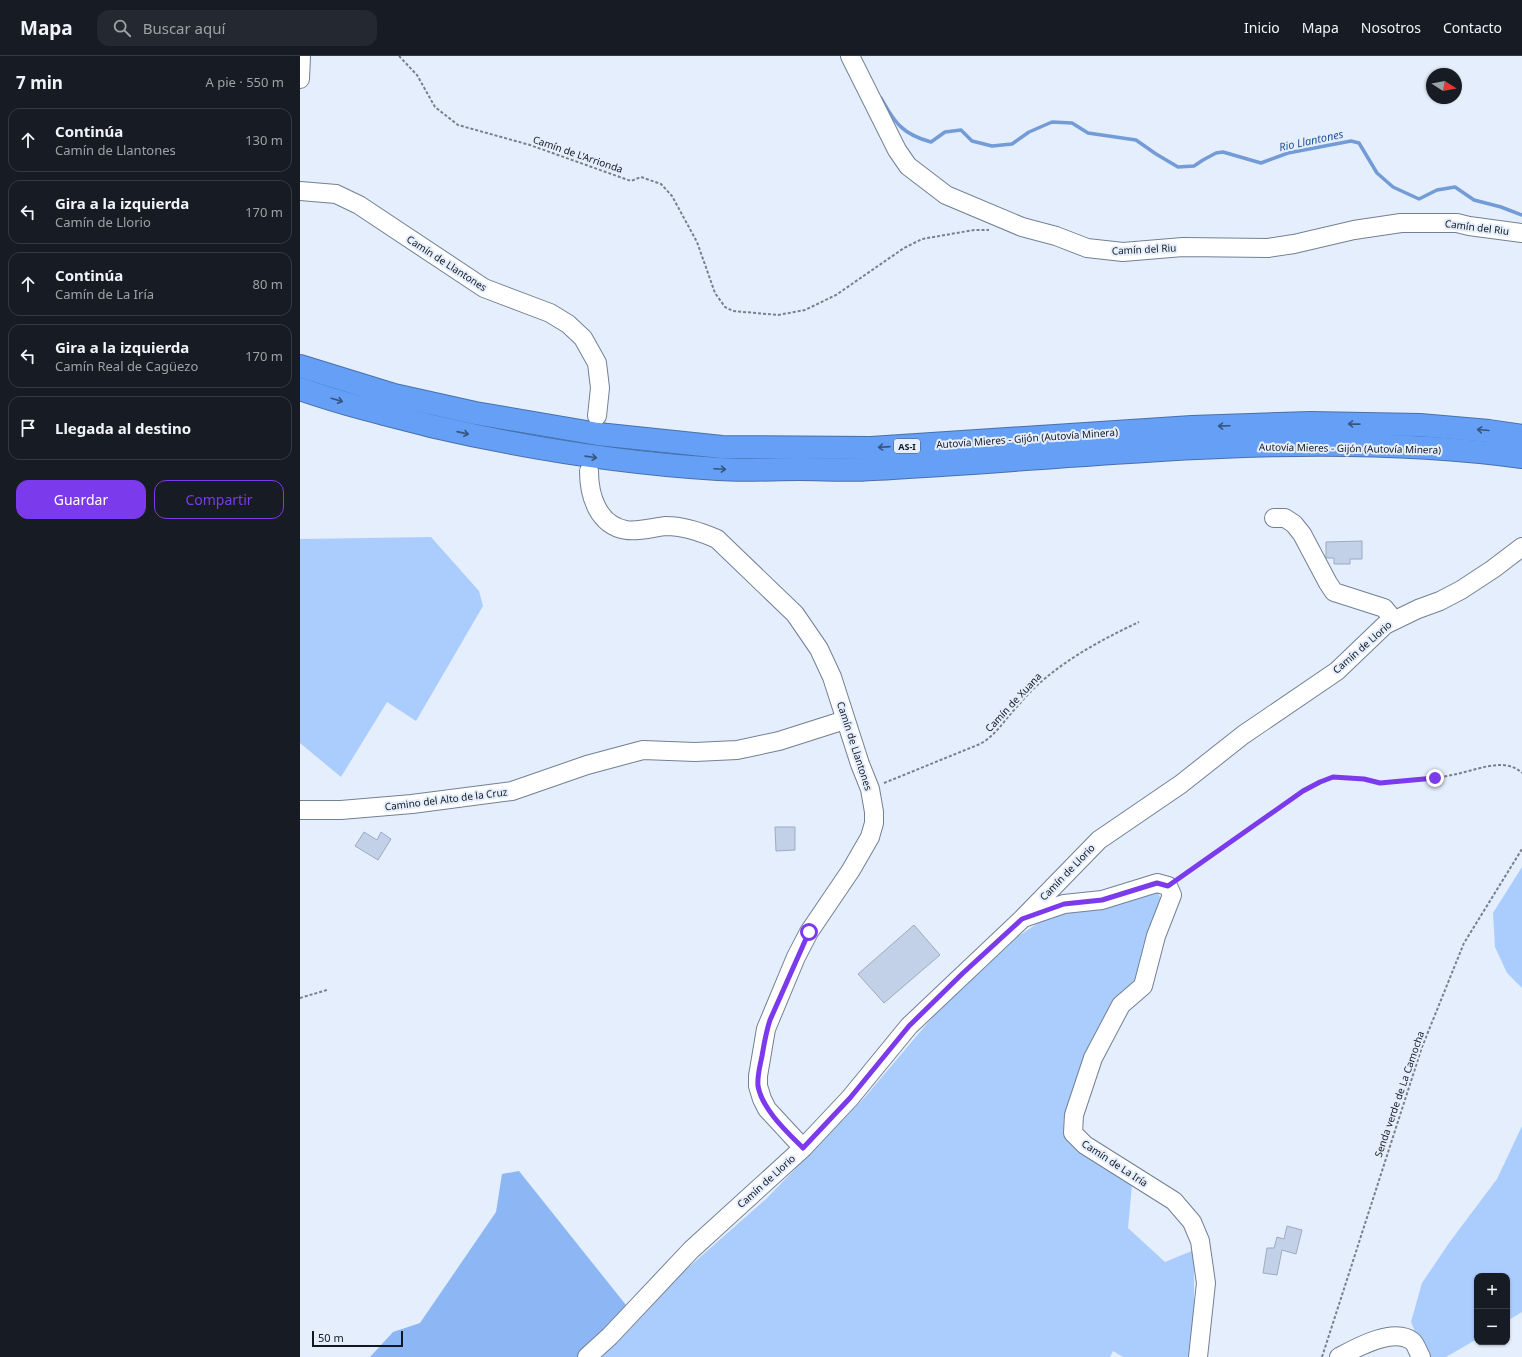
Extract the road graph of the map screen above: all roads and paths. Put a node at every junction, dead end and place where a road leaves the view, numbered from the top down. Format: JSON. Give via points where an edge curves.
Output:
{"nodes":[{"id":1,"x":301,"y":56,"type":"edge"},
{"id":2,"x":400,"y":56,"type":"edge"},
{"id":3,"x":850,"y":56,"type":"edge"},
{"id":4,"x":300,"y":79,"type":"edge"},
{"id":5,"x":300,"y":191,"type":"edge"},
{"id":6,"x":990,"y":230,"type":"dead end"},
{"id":7,"x":1522,"y":233,"type":"edge"},
{"id":8,"x":300,"y":366,"type":"edge"},
{"id":9,"x":300,"y":389,"type":"edge"},
{"id":10,"x":597,"y":416,"type":"dead end"},
{"id":11,"x":1522,"y":436,"type":"edge"},
{"id":12,"x":1522,"y":457,"type":"edge"},
{"id":13,"x":589,"y":471,"type":"dead end"},
{"id":14,"x":1274,"y":518,"type":"dead end"},
{"id":15,"x":1522,"y":546,"type":"edge"},
{"id":16,"x":1394,"y":620,"type":"junction"},
{"id":17,"x":1139,"y":622,"type":"dead end"},
{"id":18,"x":845,"y":720,"type":"junction"},
{"id":19,"x":1522,"y":772,"type":"edge"},
{"id":20,"x":870,"y":788,"type":"junction"},
{"id":21,"x":300,"y":810,"type":"edge"},
{"id":22,"x":1522,"y":849,"type":"edge"},
{"id":23,"x":1168,"y":886,"type":"junction"},
{"id":24,"x":1022,"y":919,"type":"junction"},
{"id":25,"x":327,"y":990,"type":"dead end"},
{"id":26,"x":300,"y":998,"type":"edge"},
{"id":27,"x":803,"y":1148,"type":"junction"},
{"id":28,"x":588,"y":1357,"type":"edge"},
{"id":29,"x":1198,"y":1357,"type":"edge"},
{"id":30,"x":1322,"y":1357,"type":"edge"},
{"id":31,"x":1339,"y":1357,"type":"edge"},
{"id":32,"x":1421,"y":1357,"type":"edge"}],
"edges":[{"from":1,"to":4,"type":"street"},
{"from":2,"to":6,"type":"path","name":"Camín de L'Arrionda","via":[[417,75],[435,107],[458,125],[537,147],[631,180],[641,177],[661,184],[672,196],[697,242],[715,293],[725,307],[733,311],[778,315],[805,310],[836,295],[904,248],[922,239],[974,230]]},
{"from":3,"to":7,"type":"street","name":"Camín del Riu","via":[[897,150],[908,166],[946,195],[1022,227],[1087,248],[1123,252],[1182,247],[1268,248],[1401,223],[1457,223]]},
{"from":5,"to":10,"type":"street","name":"Camín de Llantones","via":[[336,194],[359,205],[484,288],[550,313],[568,324],[583,338],[597,363],[600,388]]},
{"from":11,"to":8,"type":"highway","name":"Autovía Mieres - Gijón (Autovía Minera)","number":"AS-I","one_way":true,"via":[[1420,426],[1310,423],[1192,427],[871,448],[722,447],[598,434],[482,414],[394,395]]},
{"from":9,"to":12,"type":"highway","name":"Autovía Mieres - Gijón (Autovía Minera)","number":"AS-I","one_way":true,"via":[[390,416],[470,435],[595,457],[720,469],[871,470],[1195,448],[1310,445],[1419,448]]},
{"from":13,"to":18,"type":"street","name":"Camín de Llantones","via":[[592,499],[599,513],[612,525],[627,530],[667,526],[685,528],[717,539],[790,609],[819,649],[832,677]]},
{"from":14,"to":16,"type":"street","via":[[1285,518],[1294,524],[1334,592],[1384,608]]},
{"from":15,"to":16,"type":"street","name":"Camín de Llorio","via":[[1493,569],[1454,594]]},
{"from":16,"to":24,"type":"street","name":"Camín de Llorio","via":[[1385,625],[1337,671],[1243,735],[1181,784],[1098,840]]},
{"from":17,"to":20,"type":"path","name":"Camín de Xuana","via":[[1074,657],[1042,681],[989,739]]},
{"from":18,"to":20,"type":"street","name":"Camín de Llantones"},
{"from":18,"to":21,"type":"street","name":"Camino del Alto de la Cruz","via":[[779,741],[737,750],[643,750],[587,765],[512,792],[412,804],[341,810]]},
{"from":19,"to":23,"type":"path","via":[[1516,767],[1492,765],[1450,776],[1380,783],[1333,777],[1303,791]]},
{"from":20,"to":27,"type":"street","name":"Camín de Llantones","via":[[874,823],[870,837],[809,932],[766,1030],[758,1086],[767,1109]]},
{"from":22,"to":30,"type":"path","name":"Senda verde de La Camocha","via":[[1464,943],[1422,1048]]},
{"from":23,"to":24,"type":"street","via":[[1157,883],[1102,900],[1064,904]]},
{"from":23,"to":29,"type":"street","name":"Camín de La Iría","via":[[1172,895],[1156,936],[1143,986],[1121,1005],[1093,1058],[1074,1115],[1073,1133],[1085,1145],[1174,1201],[1192,1222],[1200,1241],[1206,1283]]},
{"from":24,"to":27,"type":"street","name":"Camín de Llorio","via":[[909,1026],[850,1098]]},
{"from":25,"to":26,"type":"path"},
{"from":27,"to":28,"type":"street","name":"Camín de Llorio","via":[[691,1250]]},
{"from":31,"to":32,"type":"street","via":[[1387,1337],[1405,1337],[1413,1342]]}]}
